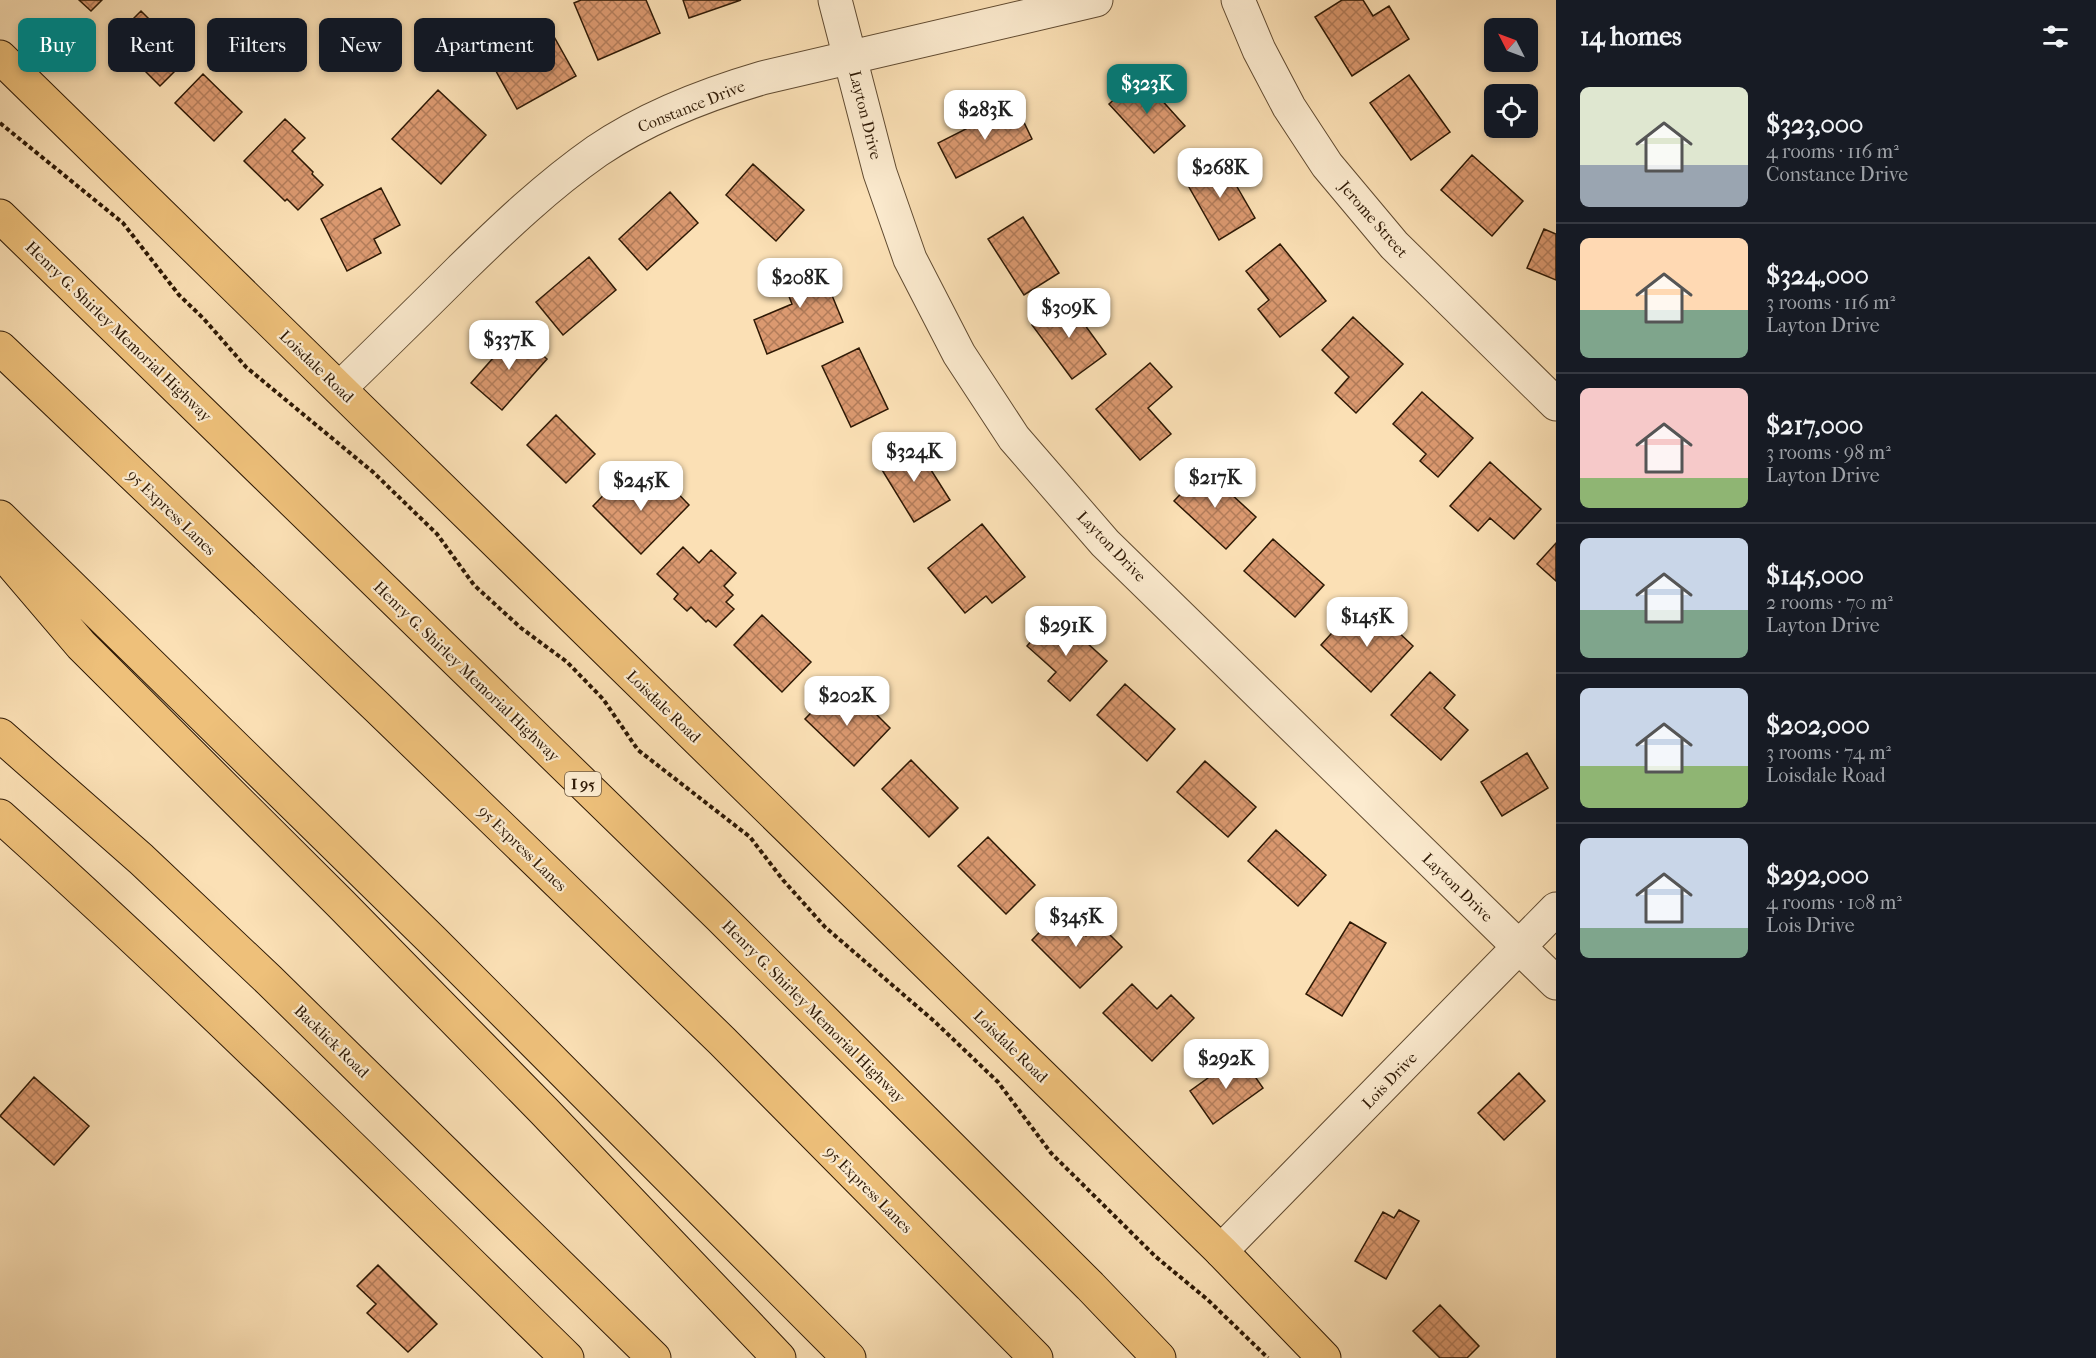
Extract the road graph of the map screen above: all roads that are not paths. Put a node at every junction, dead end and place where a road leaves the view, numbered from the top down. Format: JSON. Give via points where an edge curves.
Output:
{"nodes":[{"id":1,"x":835,"y":0,"type":"edge"},
{"id":2,"x":1096,"y":0,"type":"edge"},
{"id":3,"x":1239,"y":0,"type":"edge"},
{"id":4,"x":0,"y":57,"type":"edge"},
{"id":5,"x":851,"y":57,"type":"junction"},
{"id":6,"x":0,"y":216,"type":"edge"},
{"id":7,"x":0,"y":348,"type":"edge"},
{"id":8,"x":340,"y":388,"type":"junction"},
{"id":9,"x":1556,"y":404,"type":"edge"},
{"id":10,"x":0,"y":517,"type":"edge"},
{"id":11,"x":0,"y":550,"type":"edge"},
{"id":12,"x":0,"y":735,"type":"edge"},
{"id":13,"x":0,"y":816,"type":"edge"},
{"id":14,"x":1556,"y":909,"type":"edge"},
{"id":15,"x":1519,"y":947,"type":"junction"},
{"id":16,"x":1556,"y":983,"type":"edge"},
{"id":17,"x":1221,"y":1251,"type":"junction"},
{"id":18,"x":567,"y":1358,"type":"edge"},
{"id":19,"x":654,"y":1358,"type":"edge"},
{"id":20,"x":779,"y":1358,"type":"edge"},
{"id":21,"x":849,"y":1358,"type":"edge"},
{"id":22,"x":1036,"y":1358,"type":"edge"},
{"id":23,"x":1159,"y":1358,"type":"edge"},
{"id":24,"x":1324,"y":1358,"type":"edge"}],
"edges":[{"from":1,"to":5,"type":"street","name":"Layton Drive"},
{"from":2,"to":5,"type":"street","name":"Constance Drive"},
{"from":3,"to":9,"type":"street","name":"Jerome Street","via":[[1259,50],[1289,107],[1327,165],[1395,245]]},
{"from":4,"to":8,"type":"main road","name":"Loisdale Road"},
{"from":5,"to":8,"type":"street","name":"Constance Drive","via":[[716,92],[654,118],[597,151],[507,225]]},
{"from":5,"to":15,"type":"street","name":"Layton Drive","via":[[880,173],[910,259],[958,354],[1014,438],[1105,543]]},
{"from":6,"to":23,"type":"main road","name":"Henry G. Shirley Memorial Highway","number":"I 95","via":[[719,916]]},
{"from":7,"to":22,"type":"main road","name":"95 Express Lanes","via":[[722,1041]]},
{"from":8,"to":17,"type":"main road","name":"Loisdale Road"},
{"from":10,"to":21,"type":"main road","via":[[432,940]]},
{"from":11,"to":20,"type":"main road","via":[[81,645],[544,1111]]},
{"from":12,"to":19,"type":"main road","name":"Backlick Road","via":[[269,980]]},
{"from":13,"to":18,"type":"main road","via":[[229,1027]]},
{"from":14,"to":15,"type":"street","name":"Lois Drive"},
{"from":15,"to":16,"type":"street","name":"Layton Drive"},
{"from":15,"to":17,"type":"street","name":"Lois Drive"},
{"from":17,"to":24,"type":"main road","name":"Loisdale Road"}]}
